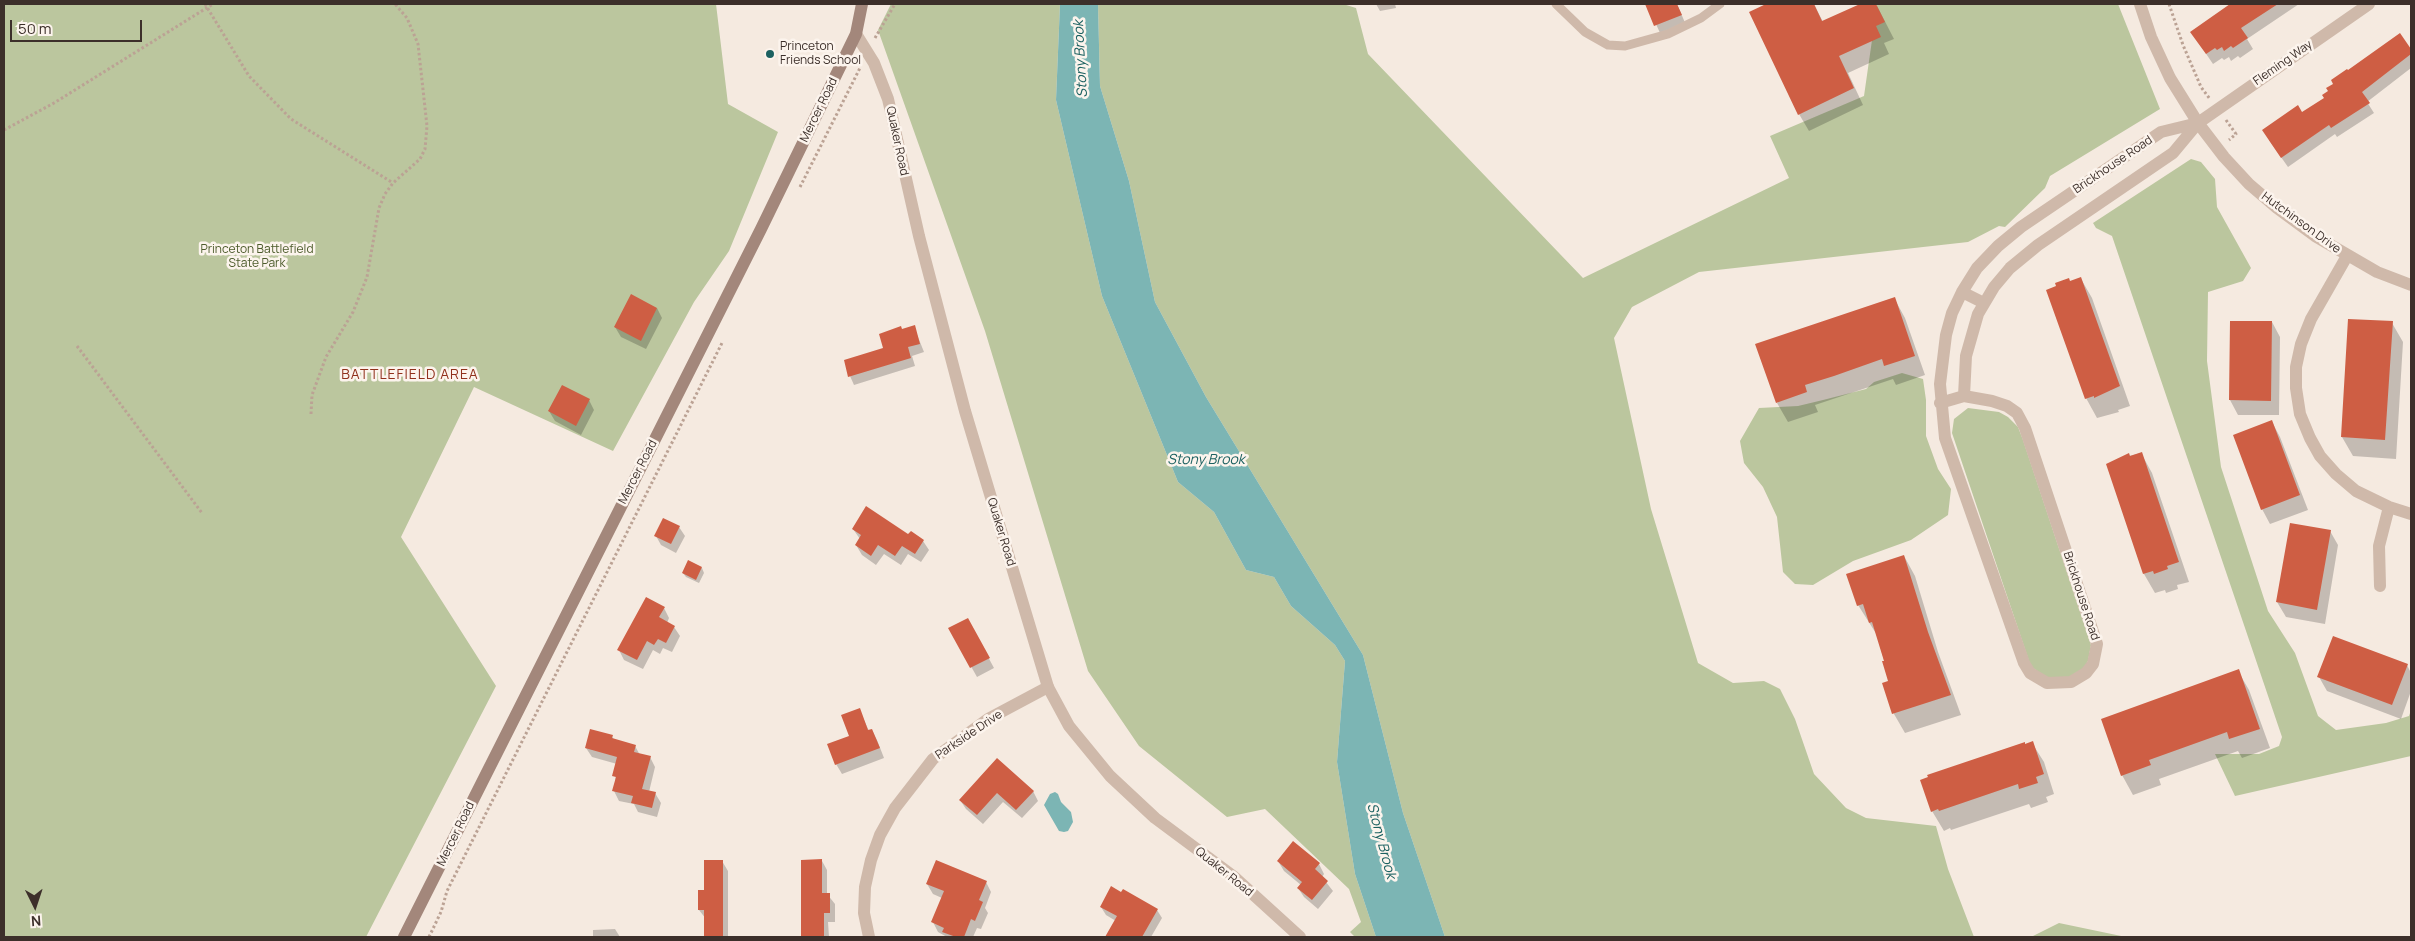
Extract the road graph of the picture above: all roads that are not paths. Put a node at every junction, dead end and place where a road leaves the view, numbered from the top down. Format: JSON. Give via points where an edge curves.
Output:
{"nodes":[{"id":1,"x":862,"y":4,"type":"edge"},
{"id":2,"x":1556,"y":4,"type":"edge"},
{"id":3,"x":1720,"y":4,"type":"edge"},
{"id":4,"x":2140,"y":4,"type":"edge"},
{"id":5,"x":2369,"y":4,"type":"edge"},
{"id":6,"x":856,"y":34,"type":"junction"},
{"id":7,"x":2198,"y":123,"type":"junction"},
{"id":8,"x":2347,"y":256,"type":"junction"},
{"id":9,"x":2411,"y":285,"type":"edge"},
{"id":10,"x":1962,"y":292,"type":"junction"},
{"id":11,"x":1984,"y":303,"type":"junction"},
{"id":12,"x":1964,"y":396,"type":"junction"},
{"id":13,"x":1940,"y":403,"type":"junction"},
{"id":14,"x":2389,"y":507,"type":"junction"},
{"id":15,"x":2411,"y":514,"type":"edge"},
{"id":16,"x":2380,"y":586,"type":"dead end"},
{"id":17,"x":1048,"y":687,"type":"junction"},
{"id":18,"x":404,"y":937,"type":"edge"},
{"id":19,"x":869,"y":937,"type":"edge"},
{"id":20,"x":1300,"y":937,"type":"edge"}],
"edges":[{"from":1,"to":6,"type":"main road","name":"Mercer Road"},
{"from":2,"to":3,"type":"lane","via":[[1585,32],[1608,45],[1625,46],[1668,34],[1701,18]]},
{"from":4,"to":7,"type":"street","name":"Hutchinson Drive","via":[[2170,78]]},
{"from":5,"to":7,"type":"street","name":"Fleming Way"},
{"from":6,"to":17,"type":"street","name":"Quaker Road","via":[[868,52],[888,99],[919,236],[965,412]]},
{"from":6,"to":18,"type":"main road","name":"Mercer Road","via":[[762,229]]},
{"from":7,"to":8,"type":"street","name":"Hutchinson Drive","via":[[2249,184],[2277,208]]},
{"from":7,"to":10,"type":"street","name":"Brickhouse Road","via":[[2161,132],[2021,228],[1998,246]]},
{"from":7,"to":11,"type":"street","name":"Brickhouse Road","via":[[2173,153],[2038,245],[2010,268]]},
{"from":8,"to":9,"type":"street","name":"Hutchinson Drive"},
{"from":8,"to":14,"type":"street","via":[[2311,319],[2301,344],[2296,367],[2300,414],[2320,456],[2336,474],[2356,490]]},
{"from":10,"to":11,"type":"street"},
{"from":10,"to":13,"type":"street","name":"Brickhouse Road","via":[[1946,335]]},
{"from":11,"to":12,"type":"street","name":"Brickhouse Road","via":[[1970,334]]},
{"from":12,"to":13,"type":"street","name":"Brickhouse Road"},
{"from":12,"to":13,"type":"street","name":"Brickhouse Road","via":[[2007,406],[2017,413],[2025,428],[2097,644],[2093,664],[2086,673],[2071,682],[2047,684],[2030,673],[2024,663],[1945,438]]},
{"from":14,"to":15,"type":"street"},
{"from":14,"to":16,"type":"street","via":[[2380,546]]},
{"from":17,"to":19,"type":"street","name":"Parkside Drive","via":[[988,719],[939,754],[895,808],[870,860],[864,913]]},
{"from":17,"to":20,"type":"street","name":"Quaker Road","via":[[1069,726],[1110,776],[1155,818],[1233,876]]}]}
